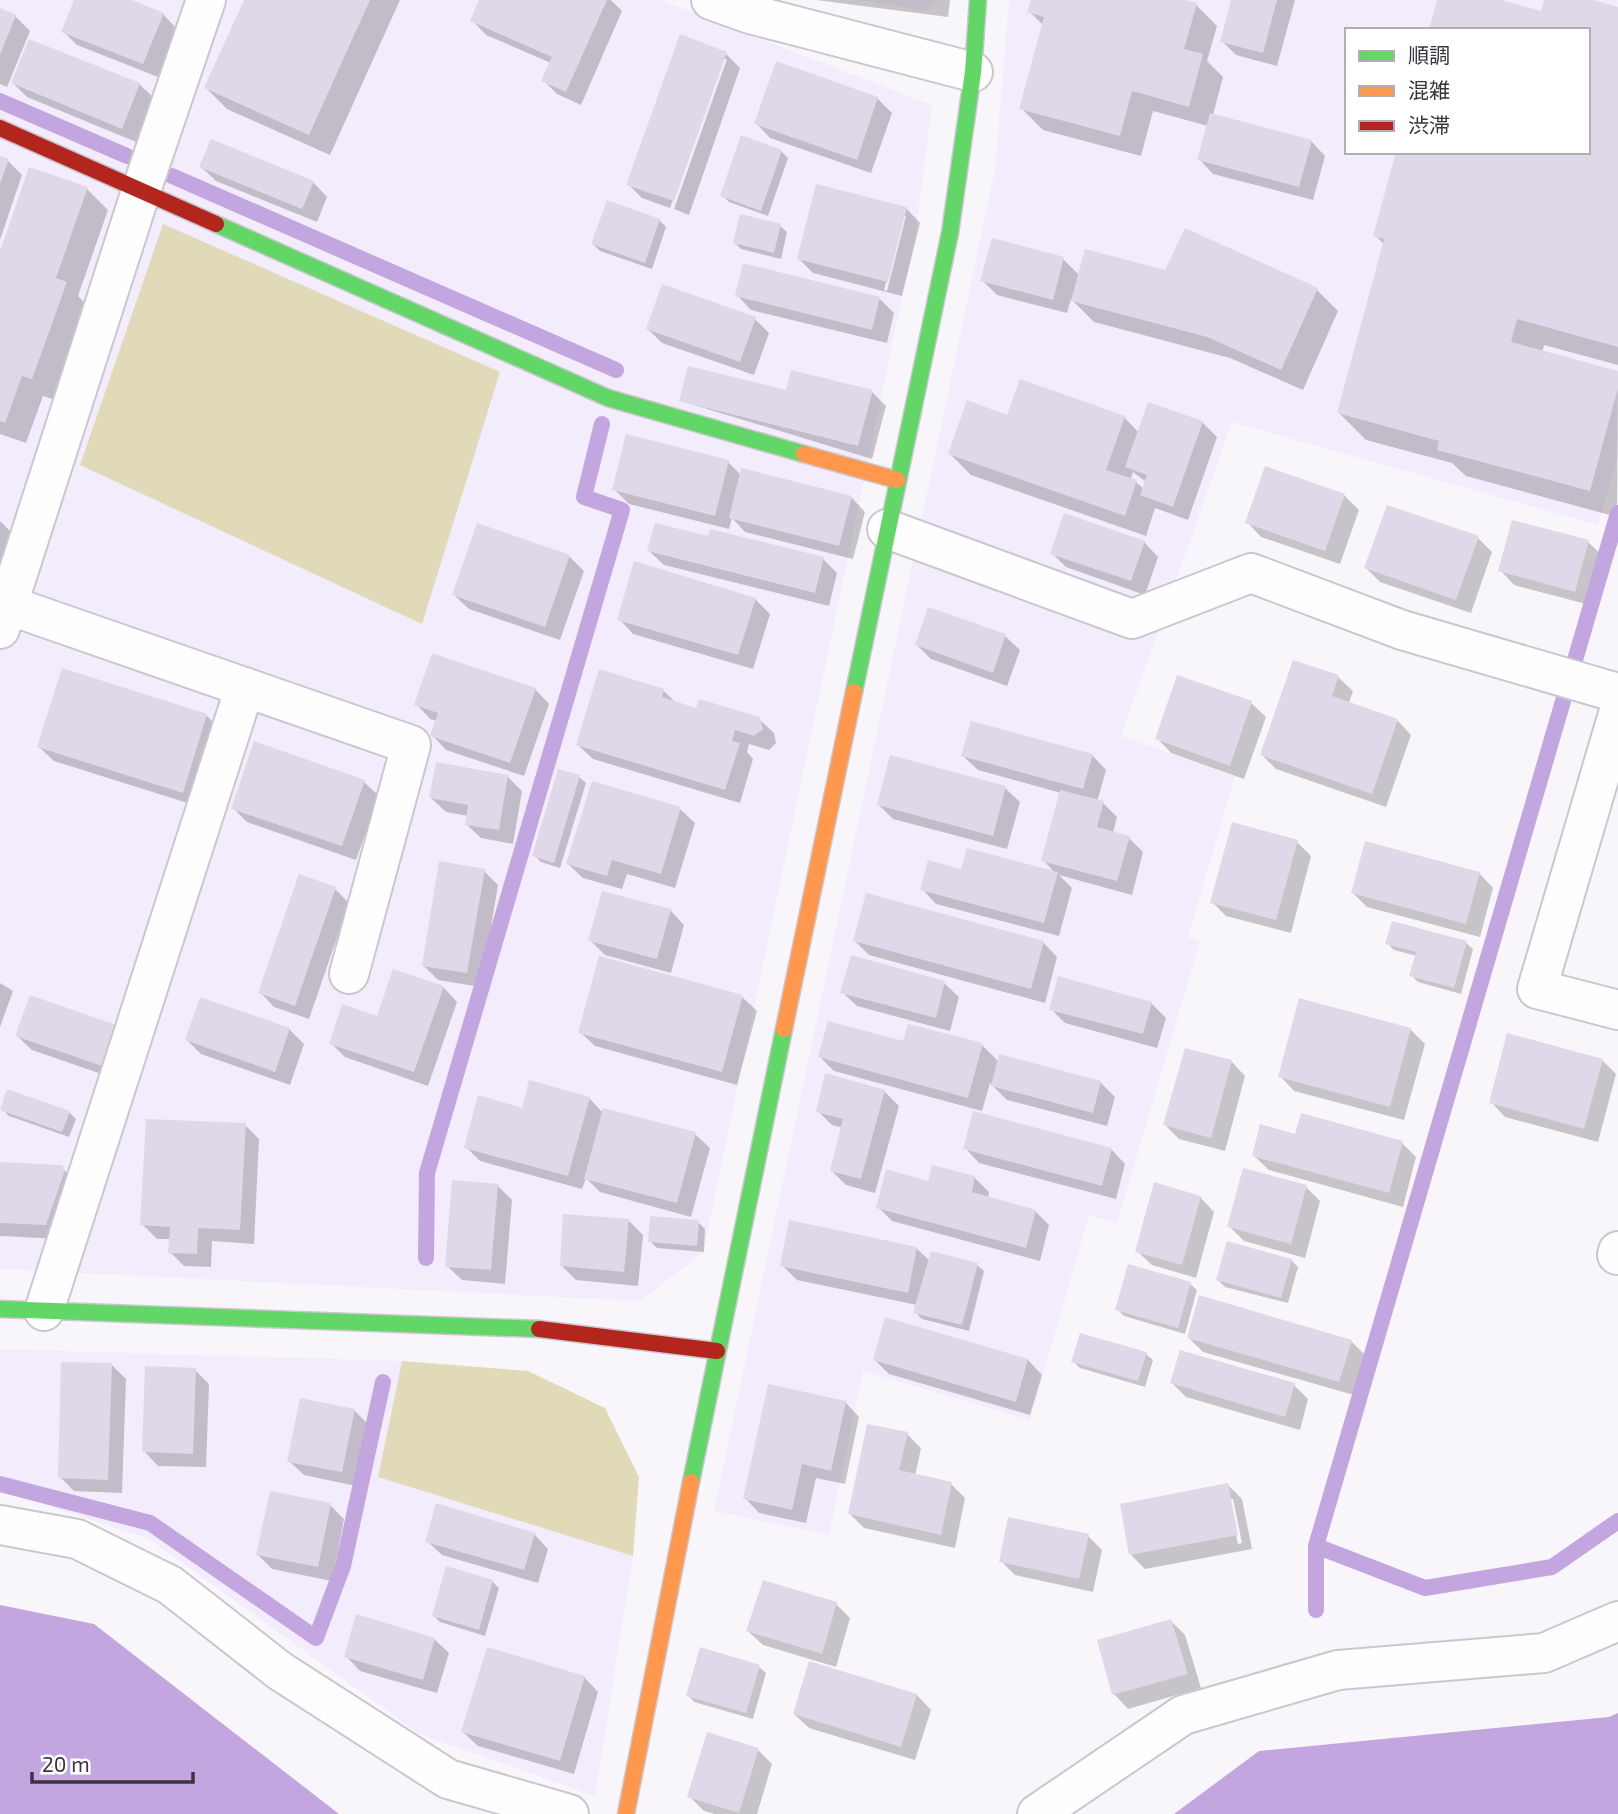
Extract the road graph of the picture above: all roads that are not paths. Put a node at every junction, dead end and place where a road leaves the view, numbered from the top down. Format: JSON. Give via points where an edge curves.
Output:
{"nodes":[{"id":1,"x":206,"y":0,"type":"edge"},
{"id":2,"x":711,"y":0,"type":"edge"},
{"id":3,"x":978,"y":0,"type":"edge"},
{"id":4,"x":973,"y":72,"type":"junction"},
{"id":5,"x":0,"y":128,"type":"edge"},
{"id":6,"x":141,"y":191,"type":"junction"},
{"id":7,"x":897,"y":480,"type":"junction"},
{"id":8,"x":887,"y":529,"type":"junction"},
{"id":9,"x":4,"y":617,"type":"edge"},
{"id":10,"x":245,"y":687,"type":"junction"},
{"id":11,"x":1603,"y":688,"type":"edge"},
{"id":12,"x":1618,"y":714,"type":"edge"},
{"id":13,"x":349,"y":974,"type":"dead end"},
{"id":14,"x":1618,"y":1010,"type":"edge"},
{"id":15,"x":0,"y":1309,"type":"edge"},
{"id":16,"x":44,"y":1311,"type":"junction"},
{"id":17,"x":717,"y":1350,"type":"junction"},
{"id":18,"x":0,"y":1525,"type":"edge"},
{"id":19,"x":1618,"y":1621,"type":"edge"},
{"id":20,"x":569,"y":1814,"type":"edge"},
{"id":21,"x":626,"y":1814,"type":"edge"},
{"id":22,"x":1037,"y":1814,"type":"edge"}],
"edges":[{"from":1,"to":6,"type":"street"},
{"from":2,"to":4,"type":"street","via":[[750,15]]},
{"from":3,"to":4,"type":"street"},
{"from":4,"to":7,"type":"street","via":[[950,233]]},
{"from":5,"to":6,"type":"street"},
{"from":6,"to":7,"type":"street","via":[[608,398]]},
{"from":6,"to":9,"type":"street"},
{"from":7,"to":8,"type":"street"},
{"from":8,"to":11,"type":"street","via":[[1132,619],[1251,573],[1402,630]]},
{"from":8,"to":17,"type":"street"},
{"from":9,"to":10,"type":"street"},
{"from":10,"to":13,"type":"street","via":[[411,745]]},
{"from":10,"to":16,"type":"street"},
{"from":12,"to":14,"type":"street","via":[[1537,989]]},
{"from":15,"to":16,"type":"street"},
{"from":16,"to":17,"type":"street","via":[[558,1330]]},
{"from":17,"to":21,"type":"street"},
{"from":18,"to":20,"type":"street","via":[[77,1539],[170,1584],[280,1671],[448,1779]]},
{"from":19,"to":22,"type":"street","via":[[1544,1653],[1338,1670],[1183,1715]]}]}
